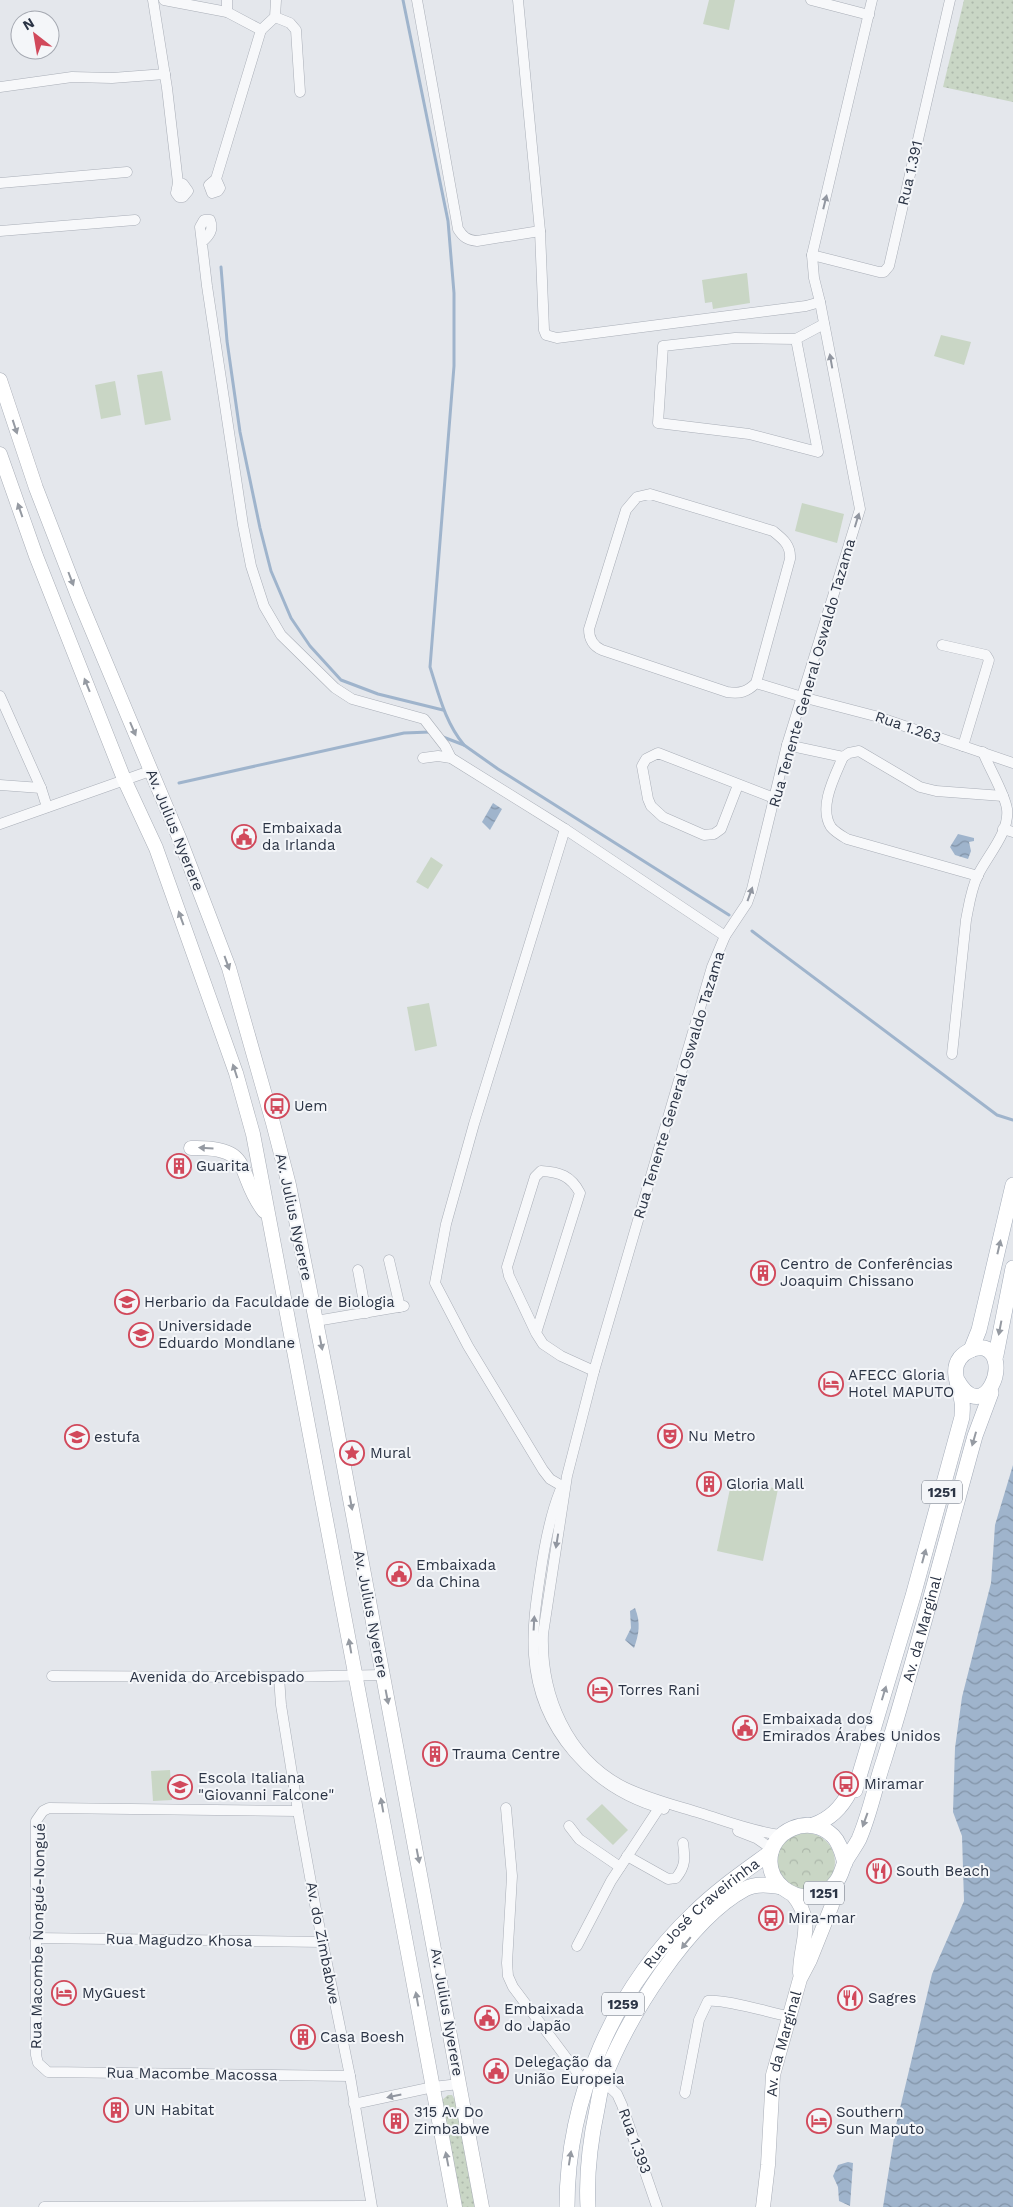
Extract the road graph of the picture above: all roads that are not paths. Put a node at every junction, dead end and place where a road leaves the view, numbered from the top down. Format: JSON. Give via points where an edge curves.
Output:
{"nodes":[{"id":1,"x":153,"y":0,"type":"edge"},
{"id":2,"x":164,"y":0,"type":"edge"},
{"id":3,"x":227,"y":0,"type":"edge"},
{"id":4,"x":276,"y":0,"type":"edge"},
{"id":5,"x":416,"y":0,"type":"edge"},
{"id":6,"x":518,"y":0,"type":"edge"},
{"id":7,"x":811,"y":0,"type":"edge"},
{"id":8,"x":872,"y":0,"type":"edge"},
{"id":9,"x":950,"y":0,"type":"edge"},
{"id":10,"x":227,"y":12,"type":"junction"},
{"id":11,"x":869,"y":15,"type":"junction"},
{"id":12,"x":275,"y":17,"type":"junction"},
{"id":13,"x":261,"y":30,"type":"junction"},
{"id":14,"x":165,"y":74,"type":"junction"},
{"id":15,"x":0,"y":87,"type":"edge"},
{"id":16,"x":300,"y":92,"type":"dead end"},
{"id":17,"x":127,"y":172,"type":"dead end"},
{"id":18,"x":216,"y":180,"type":"dead end"},
{"id":19,"x":0,"y":183,"type":"edge"},
{"id":20,"x":178,"y":183,"type":"dead end"},
{"id":21,"x":135,"y":220,"type":"dead end"},
{"id":22,"x":0,"y":231,"type":"edge"},
{"id":23,"x":540,"y":231,"type":"junction"},
{"id":24,"x":202,"y":242,"type":"dead end"},
{"id":25,"x":812,"y":255,"type":"junction"},
{"id":26,"x":820,"y":302,"type":"junction"},
{"id":27,"x":824,"y":324,"type":"junction"},
{"id":28,"x":796,"y":339,"type":"junction"},
{"id":29,"x":0,"y":380,"type":"edge"},
{"id":30,"x":0,"y":454,"type":"edge"},
{"id":31,"x":942,"y":645,"type":"dead end"},
{"id":32,"x":756,"y":683,"type":"junction"},
{"id":33,"x":0,"y":696,"type":"edge"},
{"id":34,"x":802,"y":697,"type":"junction"},
{"id":35,"x":787,"y":745,"type":"junction"},
{"id":36,"x":963,"y":746,"type":"junction"},
{"id":37,"x":982,"y":752,"type":"junction"},
{"id":38,"x":843,"y":757,"type":"junction"},
{"id":39,"x":423,"y":758,"type":"dead end"},
{"id":40,"x":451,"y":758,"type":"junction"},
{"id":41,"x":1013,"y":763,"type":"edge"},
{"id":42,"x":150,"y":771,"type":"junction"},
{"id":43,"x":124,"y":779,"type":"junction"},
{"id":44,"x":0,"y":785,"type":"edge"},
{"id":45,"x":738,"y":785,"type":"junction"},
{"id":46,"x":41,"y":788,"type":"junction"},
{"id":47,"x":1003,"y":796,"type":"junction"},
{"id":48,"x":774,"y":798,"type":"junction"},
{"id":49,"x":47,"y":806,"type":"junction"},
{"id":50,"x":0,"y":824,"type":"edge"},
{"id":51,"x":565,"y":829,"type":"junction"},
{"id":52,"x":1008,"y":830,"type":"edge"},
{"id":53,"x":578,"y":838,"type":"junction"},
{"id":54,"x":556,"y":853,"type":"junction"},
{"id":55,"x":978,"y":876,"type":"junction"},
{"id":56,"x":725,"y":936,"type":"junction"},
{"id":57,"x":952,"y":1054,"type":"dead end"},
{"id":58,"x":191,"y":1148,"type":"dead end"},
{"id":59,"x":1013,"y":1185,"type":"edge"},
{"id":60,"x":269,"y":1218,"type":"junction"},
{"id":61,"x":390,"y":1260,"type":"dead end"},
{"id":62,"x":1013,"y":1268,"type":"edge"},
{"id":63,"x":358,"y":1270,"type":"dead end"},
{"id":64,"x":366,"y":1313,"type":"junction"},
{"id":65,"x":316,"y":1321,"type":"junction"},
{"id":66,"x":536,"y":1333,"type":"junction"},
{"id":67,"x":971,"y":1350,"type":"junction"},
{"id":68,"x":996,"y":1355,"type":"junction"},
{"id":69,"x":594,"y":1371,"type":"junction"},
{"id":70,"x":957,"y":1380,"type":"junction"},
{"id":71,"x":991,"y":1393,"type":"junction"},
{"id":72,"x":566,"y":1476,"type":"junction"},
{"id":73,"x":562,"y":1486,"type":"junction"},
{"id":74,"x":382,"y":1675,"type":"junction"},
{"id":75,"x":52,"y":1676,"type":"dead end"},
{"id":76,"x":355,"y":1676,"type":"junction"},
{"id":77,"x":279,"y":1677,"type":"junction"},
{"id":78,"x":506,"y":1808,"type":"dead end"},
{"id":79,"x":659,"y":1808,"type":"junction"},
{"id":80,"x":298,"y":1811,"type":"junction"},
{"id":81,"x":813,"y":1825,"type":"junction"},
{"id":82,"x":569,"y":1826,"type":"dead end"},
{"id":83,"x":781,"y":1835,"type":"junction"},
{"id":84,"x":684,"y":1843,"type":"dead end"},
{"id":85,"x":772,"y":1851,"type":"junction"},
{"id":86,"x":627,"y":1856,"type":"junction"},
{"id":87,"x":845,"y":1863,"type":"junction"},
{"id":88,"x":620,"y":1867,"type":"junction"},
{"id":89,"x":830,"y":1889,"type":"junction"},
{"id":90,"x":787,"y":1891,"type":"junction"},
{"id":91,"x":35,"y":1938,"type":"junction"},
{"id":92,"x":323,"y":1942,"type":"junction"},
{"id":93,"x":577,"y":1946,"type":"dead end"},
{"id":94,"x":800,"y":1979,"type":"junction"},
{"id":95,"x":788,"y":2016,"type":"junction"},
{"id":96,"x":38,"y":2063,"type":"joint"},
{"id":97,"x":350,"y":2076,"type":"junction"},
{"id":98,"x":603,"y":2081,"type":"junction"},
{"id":99,"x":460,"y":2084,"type":"junction"},
{"id":100,"x":586,"y":2084,"type":"junction"},
{"id":101,"x":433,"y":2087,"type":"junction"},
{"id":102,"x":685,"y":2093,"type":"dead end"},
{"id":103,"x":354,"y":2104,"type":"junction"},
{"id":104,"x":372,"y":2206,"type":"edge"},
{"id":105,"x":44,"y":2207,"type":"edge"},
{"id":106,"x":456,"y":2207,"type":"edge"},
{"id":107,"x":482,"y":2207,"type":"edge"},
{"id":108,"x":567,"y":2207,"type":"edge"},
{"id":109,"x":588,"y":2207,"type":"edge"},
{"id":110,"x":657,"y":2207,"type":"edge"},
{"id":111,"x":763,"y":2207,"type":"edge"}],
"edges":[{"from":1,"to":14,"type":"street"},
{"from":2,"to":10,"type":"street"},
{"from":3,"to":10,"type":"street"},
{"from":4,"to":12,"type":"street"},
{"from":5,"to":23,"type":"street","via":[[458,229],[463,236],[477,241]]},
{"from":6,"to":23,"type":"street"},
{"from":7,"to":11,"type":"street"},
{"from":8,"to":11,"type":"street","name":"Rua Tenente General Oswaldo Tazama"},
{"from":9,"to":25,"type":"street","name":"Rua 1.391","via":[[889,266],[880,272]]},
{"from":10,"to":13,"type":"street"},
{"from":25,"to":11,"type":"street","name":"Rua Tenente General Oswaldo Tazama","one_way":true},
{"from":12,"to":13,"type":"street"},
{"from":12,"to":16,"type":"street","via":[[287,21],[296,30]]},
{"from":13,"to":18,"type":"street"},
{"from":14,"to":15,"type":"street","via":[[72,77]]},
{"from":14,"to":20,"type":"street"},
{"from":17,"to":19,"type":"street"},
{"from":21,"to":22,"type":"street"},
{"from":23,"to":26,"type":"street","via":[[544,330],[550,338]]},
{"from":24,"to":40,"type":"street","via":[[243,524],[251,566],[264,606],[281,635],[335,688],[352,699],[424,719]]},
{"from":25,"to":26,"type":"street","name":"Rua Tenente General Oswaldo Tazama"},
{"from":26,"to":27,"type":"street","name":"Rua Tenente General Oswaldo Tazama"},
{"from":27,"to":28,"type":"street"},
{"from":34,"to":27,"type":"street","name":"Rua Tenente General Oswaldo Tazama","one_way":true,"via":[[860,509]]},
{"from":28,"to":28,"type":"street","via":[[818,452],[749,434],[658,423],[663,346],[735,338]]},
{"from":29,"to":42,"type":"main road","name":"Av. Julius Nyerere","one_way":true,"via":[[71,581]]},
{"from":43,"to":30,"type":"main road","name":"Av. Julius Nyerere","one_way":true,"via":[[36,556]]},
{"from":31,"to":36,"type":"street","via":[[986,655],[989,660]]},
{"from":32,"to":32,"type":"street","via":[[741,693],[727,692],[602,650],[591,642],[589,629],[626,510],[636,498],[650,494],[773,531],[788,544],[790,559]]},
{"from":32,"to":34,"type":"street","name":"Rua 1.263"},
{"from":33,"to":46,"type":"street"},
{"from":34,"to":35,"type":"street","name":"Rua Tenente General Oswaldo Tazama"},
{"from":34,"to":36,"type":"street","name":"Rua 1.263","via":[[875,716]]},
{"from":35,"to":38,"type":"street"},
{"from":35,"to":48,"type":"street","name":"Rua Tenente General Oswaldo Tazama"},
{"from":36,"to":37,"type":"street","name":"Rua 1.263"},
{"from":37,"to":41,"type":"street","name":"Rua 1.263"},
{"from":37,"to":47,"type":"street"},
{"from":38,"to":47,"type":"street","via":[[860,751],[920,788]]},
{"from":38,"to":55,"type":"street","via":[[827,802],[826,811],[832,828],[847,839]]},
{"from":39,"to":40,"type":"street"},
{"from":40,"to":51,"type":"street"},
{"from":42,"to":43,"type":"street"},
{"from":42,"to":65,"type":"main road","name":"Av. Julius Nyerere","one_way":true,"via":[[229,968],[289,1185]]},
{"from":43,"to":49,"type":"street"},
{"from":60,"to":43,"type":"main road","name":"Av. Julius Nyerere","one_way":true,"via":[[253,1134],[236,1074],[156,848]]},
{"from":44,"to":46,"type":"street"},
{"from":45,"to":45,"type":"street","via":[[658,754],[646,759],[642,766],[651,806],[663,816],[708,835],[721,829]]},
{"from":45,"to":48,"type":"street"},
{"from":46,"to":49,"type":"street"},
{"from":47,"to":52,"type":"street"},
{"from":56,"to":48,"type":"street","name":"Rua Tenente General Oswaldo Tazama","one_way":true,"via":[[752,889]]},
{"from":49,"to":50,"type":"street"},
{"from":51,"to":53,"type":"street"},
{"from":51,"to":54,"type":"street"},
{"from":52,"to":55,"type":"street"},
{"from":53,"to":54,"type":"street","via":[[565,842]]},
{"from":53,"to":56,"type":"street"},
{"from":54,"to":73,"type":"street","via":[[474,1124],[446,1224],[435,1283],[468,1346],[543,1470]]},
{"from":55,"to":57,"type":"street","via":[[966,920]]},
{"from":56,"to":69,"type":"street","name":"Rua Tenente General Oswaldo Tazama","via":[[703,996]]},
{"from":60,"to":58,"type":"main road","one_way":true,"via":[[234,1156],[208,1147]]},
{"from":67,"to":59,"type":"main road","name":"Av. da Marginal","number":"1251","one_way":true,"via":[[979,1330]]},
{"from":76,"to":60,"type":"main road","name":"Av. Julius Nyerere","one_way":true},
{"from":61,"to":64,"type":"street","via":[[402,1306]]},
{"from":62,"to":68,"type":"main road","name":"Av. da Marginal","number":"1251","one_way":true},
{"from":63,"to":64,"type":"street"},
{"from":64,"to":65,"type":"street"},
{"from":65,"to":74,"type":"main road","name":"Av. Julius Nyerere","one_way":true},
{"from":66,"to":66,"type":"street","via":[[515,1292],[507,1267],[535,1177],[541,1171],[555,1172],[571,1180],[580,1193]]},
{"from":66,"to":69,"type":"street","via":[[543,1344],[555,1352]]},
{"from":67,"to":68,"type":"main road","via":[[984,1348]]},
{"from":67,"to":70,"type":"main road","name":"Av. da Marginal","number":"1251","via":[[964,1353],[956,1364]]},
{"from":68,"to":71,"type":"main road","name":"Av. da Marginal","number":"1251","via":[[1003,1375]]},
{"from":69,"to":72,"type":"street","name":"Rua Tenente General Oswaldo Tazama"},
{"from":70,"to":71,"type":"main road","via":[[967,1393],[983,1396]]},
{"from":81,"to":70,"type":"main road","name":"Av. da Marginal","number":"1251","one_way":true,"via":[[827,1820],[842,1807],[850,1791],[855,1790],[962,1417],[963,1403]]},
{"from":71,"to":87,"type":"main road","name":"Av. da Marginal","number":"1251","one_way":true,"via":[[975,1436],[868,1812]]},
{"from":72,"to":73,"type":"street","name":"Rua Tenente General Oswaldo Tazama"},
{"from":72,"to":83,"type":"street","name":"Rua Tenente General Oswaldo Tazama","one_way":true,"via":[[542,1656],[550,1695],[566,1732],[578,1749],[623,1786],[664,1802]]},
{"from":79,"to":73,"type":"street","name":"Rua Tenente General Oswaldo Tazama","one_way":true,"via":[[618,1791],[584,1765],[560,1735],[543,1698],[534,1656],[535,1610],[547,1538]]},
{"from":74,"to":76,"type":"street","name":"Avenida do Arcebispado"},
{"from":74,"to":99,"type":"main road","name":"Av. Julius Nyerere","one_way":true},
{"from":75,"to":77,"type":"street","name":"Avenida do Arcebispado"},
{"from":76,"to":77,"type":"street","name":"Avenida do Arcebispado"},
{"from":101,"to":76,"type":"main road","name":"Av. Julius Nyerere","one_way":true},
{"from":77,"to":80,"type":"street","name":"Av. do Zimbabwe"},
{"from":78,"to":100,"type":"street","via":[[512,1876],[508,1976]]},
{"from":79,"to":85,"type":"street","name":"Rua Tenente General Oswaldo Tazama","via":[[756,1838]]},
{"from":79,"to":86,"type":"street"},
{"from":80,"to":91,"type":"street","name":"Rua Macombe Nongué-Nongué","via":[[49,1808],[36,1821]]},
{"from":80,"to":92,"type":"street","name":"Av. do Zimbabwe"},
{"from":81,"to":83,"type":"main road","name":"Av. da Marginal","number":"1251","via":[[796,1826]]},
{"from":81,"to":87,"type":"main road","number":"1251","via":[[832,1835]]},
{"from":82,"to":88,"type":"street","via":[[578,1839]]},
{"from":83,"to":85,"type":"main road"},
{"from":84,"to":86,"type":"street","via":[[685,1861],[676,1878],[668,1879]]},
{"from":85,"to":90,"type":"main road","number":"1251","via":[[771,1871]]},
{"from":85,"to":100,"type":"main road","name":"Rua José Craveirinha","number":"1259","via":[[694,1913],[661,1948],[633,1986],[610,2028]]},
{"from":86,"to":88,"type":"street"},
{"from":87,"to":89,"type":"main road","name":"Av. da Marginal","number":"1251","via":[[837,1882]]},
{"from":88,"to":93,"type":"street"},
{"from":89,"to":90,"type":"main road","number":"1251","via":[[812,1898]]},
{"from":89,"to":94,"type":"main road","name":"Av. da Marginal","number":"1251","via":[[832,1905]]},
{"from":90,"to":94,"type":"main road","via":[[802,1909],[806,1933]]},
{"from":90,"to":98,"type":"main road","name":"Rua José Craveirinha","one_way":true,"via":[[757,1885],[746,1888],[708,1917],[653,1986]]},
{"from":91,"to":92,"type":"street","name":"Rua Magudzo Khosa"},
{"from":91,"to":96,"type":"street","name":"Rua Macombe Nongué-Nongué"},
{"from":92,"to":97,"type":"street","name":"Av. do Zimbabwe"},
{"from":94,"to":95,"type":"main road","name":"Av. da Marginal","number":"1251"},
{"from":95,"to":102,"type":"street","via":[[715,2000],[708,2002],[698,2020]]},
{"from":95,"to":111,"type":"main road","name":"Av. da Marginal","number":"1251","via":[[774,2075]]},
{"from":96,"to":97,"type":"street","name":"Rua Macombe Macossa","via":[[48,2072]]},
{"from":97,"to":103,"type":"street","name":"Av. do Zimbabwe"},
{"from":98,"to":109,"type":"main road","name":"Rua José Craveirinha","via":[[586,2178]]},
{"from":98,"to":110,"type":"street","name":"Rua 1.393","via":[[617,2094],[622,2105]]},
{"from":99,"to":101,"type":"street"},
{"from":99,"to":107,"type":"main road","name":"Av. Julius Nyerere"},
{"from":108,"to":100,"type":"main road","name":"Rua José Craveirinha","number":"1259","one_way":true,"via":[[567,2177]]},
{"from":101,"to":103,"type":"street","one_way":true},
{"from":106,"to":101,"type":"main road","name":"Av. Julius Nyerere","one_way":true},
{"from":103,"to":104,"type":"street","name":"Av. do Zimbabwe"},
{"from":104,"to":105,"type":"street"}]}
